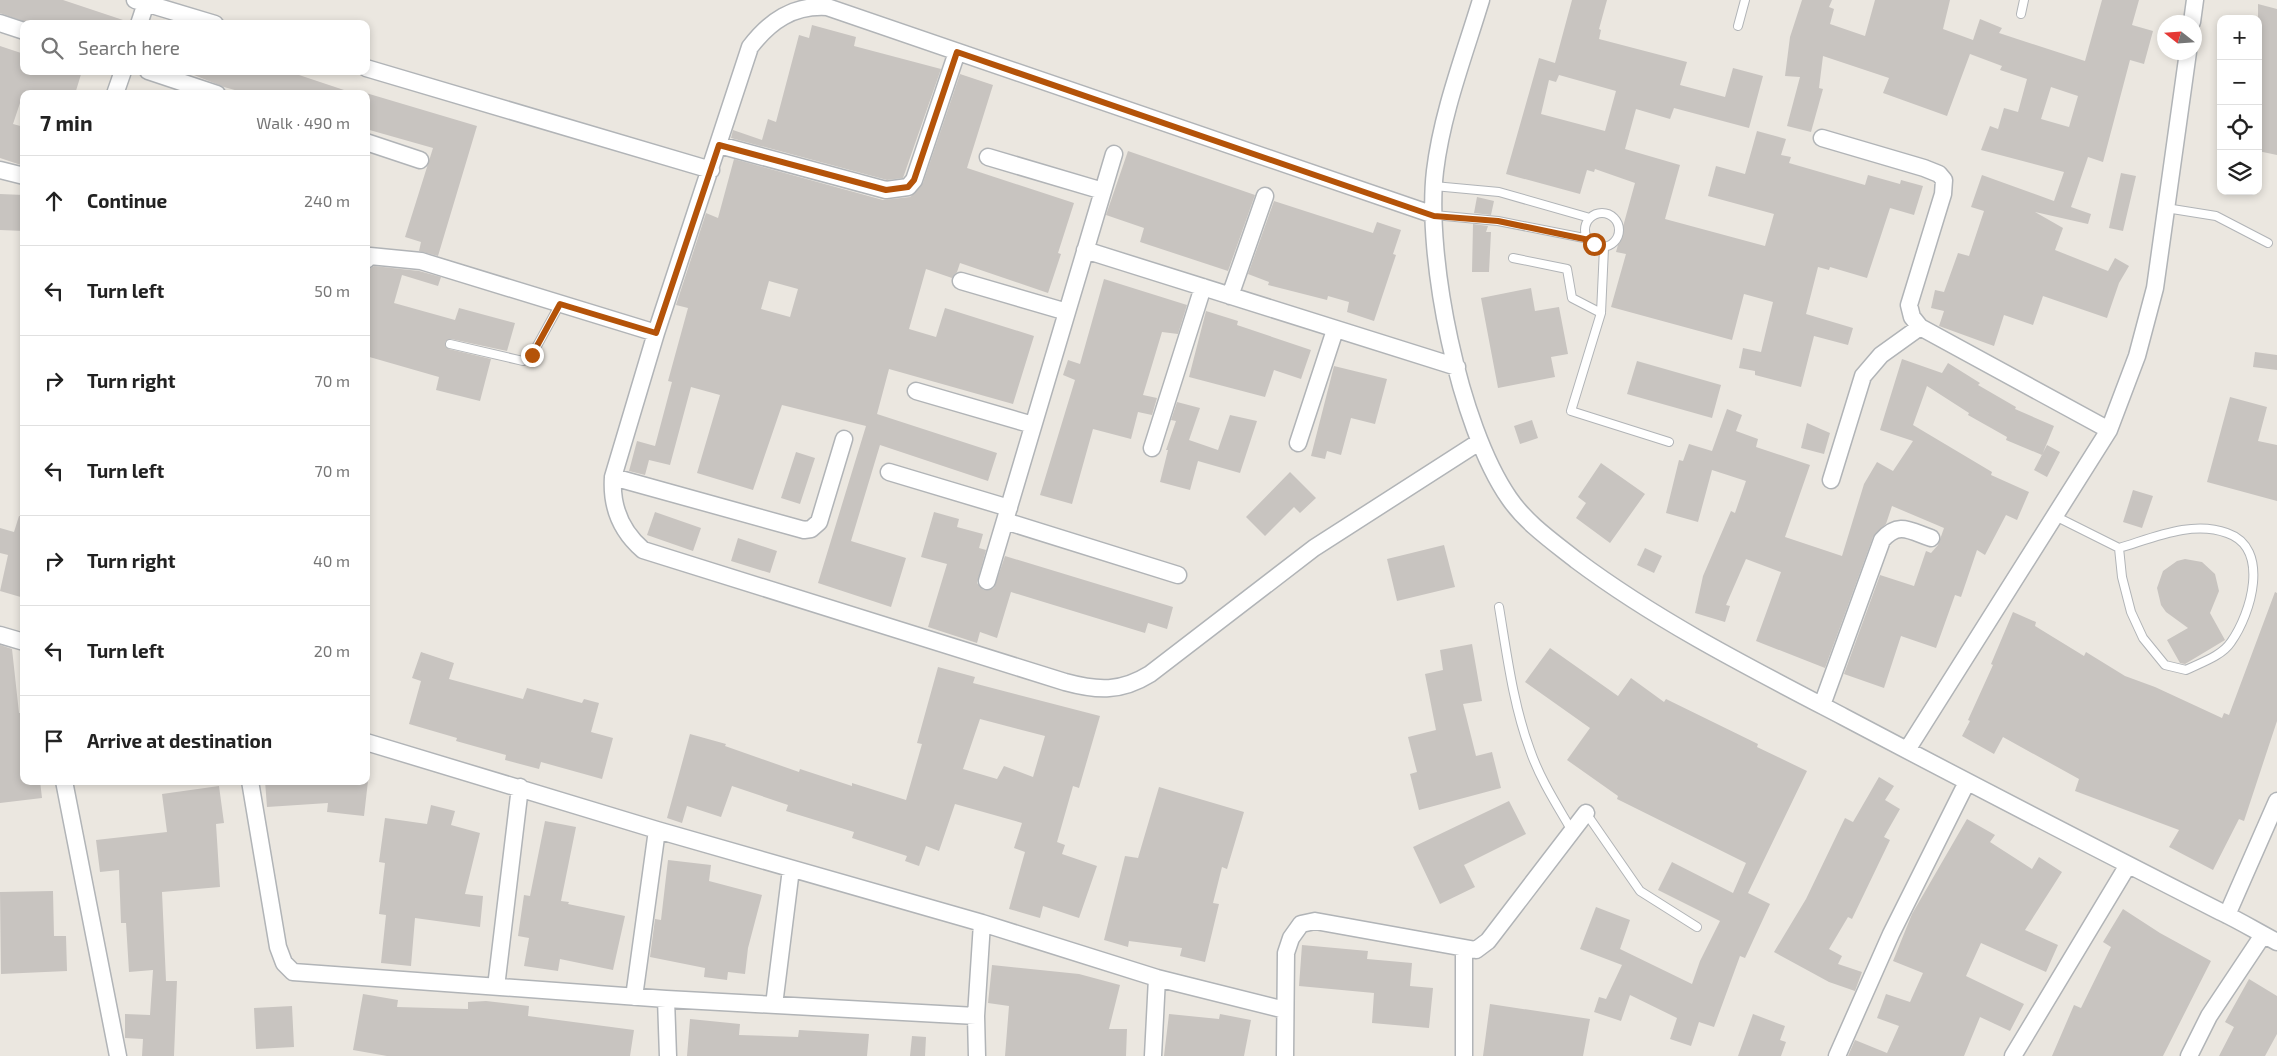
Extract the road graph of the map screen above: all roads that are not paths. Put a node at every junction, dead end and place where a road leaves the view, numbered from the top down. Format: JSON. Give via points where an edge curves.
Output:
{"nodes":[{"id":1,"x":1480,"y":0,"type":"edge"},
{"id":2,"x":1745,"y":0,"type":"edge"},
{"id":3,"x":2024,"y":0,"type":"edge"},
{"id":4,"x":2195,"y":0,"type":"edge"},
{"id":5,"x":140,"y":2,"type":"edge"},
{"id":6,"x":2021,"y":14,"type":"dead end"},
{"id":7,"x":2193,"y":15,"type":"edge"},
{"id":8,"x":139,"y":20,"type":"edge"},
{"id":9,"x":201,"y":20,"type":"edge"},
{"id":10,"x":0,"y":23,"type":"edge"},
{"id":11,"x":1738,"y":26,"type":"dead end"},
{"id":12,"x":20,"y":30,"type":"edge"},
{"id":13,"x":957,"y":52,"type":"junction"},
{"id":14,"x":2187,"y":60,"type":"edge"},
{"id":15,"x":370,"y":69,"type":"edge"},
{"id":16,"x":122,"y":75,"type":"edge"},
{"id":17,"x":160,"y":75,"type":"edge"},
{"id":18,"x":116,"y":90,"type":"edge"},
{"id":19,"x":205,"y":90,"type":"edge"},
{"id":20,"x":1822,"y":138,"type":"dead end"},
{"id":21,"x":370,"y":143,"type":"edge"},
{"id":22,"x":719,"y":145,"type":"junction"},
{"id":23,"x":1114,"y":154,"type":"dead end"},
{"id":24,"x":988,"y":157,"type":"dead end"},
{"id":25,"x":420,"y":160,"type":"dead end"},
{"id":26,"x":0,"y":170,"type":"edge"},
{"id":27,"x":711,"y":170,"type":"junction"},
{"id":28,"x":20,"y":175,"type":"edge"},
{"id":29,"x":1434,"y":186,"type":"junction"},
{"id":30,"x":1103,"y":191,"type":"junction"},
{"id":31,"x":1265,"y":196,"type":"dead end"},
{"id":32,"x":2166,"y":208,"type":"junction"},
{"id":33,"x":1434,"y":216,"type":"junction"},
{"id":34,"x":1590,"y":218,"type":"junction"},
{"id":35,"x":1589,"y":240,"type":"junction"},
{"id":36,"x":2268,"y":243,"type":"dead end"},
{"id":37,"x":1604,"y":248,"type":"junction"},
{"id":38,"x":1085,"y":250,"type":"junction"},
{"id":39,"x":370,"y":256,"type":"edge"},
{"id":40,"x":1513,"y":258,"type":"dead end"},
{"id":41,"x":961,"y":280,"type":"dead end"},
{"id":42,"x":1203,"y":287,"type":"junction"},
{"id":43,"x":1230,"y":296,"type":"junction"},
{"id":44,"x":560,"y":304,"type":"junction"},
{"id":45,"x":1067,"y":312,"type":"junction"},
{"id":46,"x":1601,"y":313,"type":"junction"},
{"id":47,"x":1920,"y":327,"type":"junction"},
{"id":48,"x":1335,"y":330,"type":"junction"},
{"id":49,"x":656,"y":333,"type":"junction"},
{"id":50,"x":450,"y":344,"type":"dead end"},
{"id":51,"x":1457,"y":367,"type":"junction"},
{"id":52,"x":916,"y":391,"type":"dead end"},
{"id":53,"x":1033,"y":425,"type":"junction"},
{"id":54,"x":2109,"y":430,"type":"junction"},
{"id":55,"x":844,"y":439,"type":"dead end"},
{"id":56,"x":1298,"y":442,"type":"dead end"},
{"id":57,"x":1479,"y":442,"type":"junction"},
{"id":58,"x":1670,"y":442,"type":"dead end"},
{"id":59,"x":1152,"y":448,"type":"dead end"},
{"id":60,"x":889,"y":472,"type":"dead end"},
{"id":61,"x":613,"y":477,"type":"junction"},
{"id":62,"x":1831,"y":480,"type":"dead end"},
{"id":63,"x":1007,"y":514,"type":"junction"},
{"id":64,"x":2055,"y":516,"type":"junction"},
{"id":65,"x":1930,"y":538,"type":"dead end"},
{"id":66,"x":2120,"y":548,"type":"junction"},
{"id":67,"x":1178,"y":575,"type":"dead end"},
{"id":68,"x":987,"y":581,"type":"dead end"},
{"id":69,"x":1499,"y":607,"type":"dead end"},
{"id":70,"x":0,"y":635,"type":"edge"},
{"id":71,"x":20,"y":641,"type":"edge"},
{"id":72,"x":1822,"y":705,"type":"junction"},
{"id":73,"x":370,"y":743,"type":"edge"},
{"id":74,"x":1907,"y":750,"type":"junction"},
{"id":75,"x":1967,"y":782,"type":"junction"},
{"id":76,"x":65,"y":785,"type":"edge"},
{"id":77,"x":251,"y":785,"type":"edge"},
{"id":78,"x":520,"y":786,"type":"junction"},
{"id":79,"x":2277,"y":801,"type":"edge"},
{"id":80,"x":1586,"y":814,"type":"joint"},
{"id":81,"x":657,"y":830,"type":"junction"},
{"id":82,"x":1572,"y":831,"type":"junction"},
{"id":83,"x":2128,"y":865,"type":"junction"},
{"id":84,"x":791,"y":869,"type":"junction"},
{"id":85,"x":2227,"y":915,"type":"junction"},
{"id":86,"x":982,"y":923,"type":"junction"},
{"id":87,"x":1698,"y":927,"type":"dead end"},
{"id":88,"x":2270,"y":938,"type":"edge"},
{"id":89,"x":1464,"y":949,"type":"junction"},
{"id":90,"x":1156,"y":978,"type":"junction"},
{"id":91,"x":496,"y":987,"type":"junction"},
{"id":92,"x":634,"y":997,"type":"junction"},
{"id":93,"x":666,"y":999,"type":"junction"},
{"id":94,"x":774,"y":1005,"type":"junction"},
{"id":95,"x":1285,"y":1010,"type":"junction"},
{"id":96,"x":976,"y":1016,"type":"junction"},
{"id":97,"x":118,"y":1056,"type":"edge"},
{"id":98,"x":668,"y":1056,"type":"edge"},
{"id":99,"x":976,"y":1056,"type":"edge"},
{"id":100,"x":1153,"y":1056,"type":"edge"},
{"id":101,"x":1285,"y":1056,"type":"edge"},
{"id":102,"x":1464,"y":1056,"type":"edge"},
{"id":103,"x":1836,"y":1056,"type":"edge"},
{"id":104,"x":2013,"y":1056,"type":"edge"},
{"id":105,"x":2189,"y":1056,"type":"edge"}],
"edges":[{"from":1,"to":29,"type":"street","via":[[1445,119]]},
{"from":2,"to":11,"type":"lane"},
{"from":3,"to":6,"type":"lane"},
{"from":4,"to":7,"type":"street"},
{"from":5,"to":8,"type":"street"},
{"from":5,"to":9,"type":"street"},
{"from":10,"to":12,"type":"street"},
{"from":13,"to":22,"type":"street","via":[[827,7],[798,9],[771,24],[750,47]]},
{"from":13,"to":22,"type":"street","via":[[914,180],[908,187],[886,190]]},
{"from":13,"to":33,"type":"street"},
{"from":14,"to":32,"type":"street"},
{"from":15,"to":27,"type":"street"},
{"from":16,"to":18,"type":"street"},
{"from":17,"to":19,"type":"street"},
{"from":20,"to":47,"type":"street","via":[[1932,171],[1944,180],[1910,305],[1912,317]]},
{"from":21,"to":25,"type":"street"},
{"from":22,"to":27,"type":"street"},
{"from":23,"to":30,"type":"street"},
{"from":24,"to":30,"type":"street"},
{"from":26,"to":28,"type":"street"},
{"from":27,"to":49,"type":"street"},
{"from":29,"to":33,"type":"street"},
{"from":29,"to":34,"type":"lane","via":[[1499,192]]},
{"from":30,"to":38,"type":"street"},
{"from":31,"to":43,"type":"street"},
{"from":32,"to":36,"type":"lane","via":[[2216,216]]},
{"from":32,"to":54,"type":"street","via":[[2156,288],[2138,356]]},
{"from":33,"to":35,"type":"lane","via":[[1498,221]]},
{"from":33,"to":51,"type":"street","via":[[1444,304]]},
{"from":34,"to":35,"type":"lane","via":[[1586,232]]},
{"from":34,"to":37,"type":"lane","via":[[1603,213],[1616,220],[1619,234]]},
{"from":35,"to":37,"type":"lane"},
{"from":37,"to":46,"type":"lane"},
{"from":38,"to":42,"type":"street"},
{"from":38,"to":45,"type":"street"},
{"from":39,"to":44,"type":"street","via":[[420,261]]},
{"from":40,"to":46,"type":"lane","via":[[1567,269],[1572,298]]},
{"from":41,"to":45,"type":"street"},
{"from":42,"to":43,"type":"street"},
{"from":42,"to":59,"type":"street"},
{"from":43,"to":48,"type":"street"},
{"from":44,"to":49,"type":"street"},
{"from":44,"to":50,"type":"lane","via":[[532,355],[523,361]]},
{"from":45,"to":53,"type":"street"},
{"from":46,"to":58,"type":"lane","via":[[1571,411]]},
{"from":47,"to":54,"type":"street"},
{"from":47,"to":62,"type":"street","via":[[1881,355],[1863,376]]},
{"from":48,"to":51,"type":"street"},
{"from":48,"to":56,"type":"street"},
{"from":49,"to":61,"type":"street"},
{"from":51,"to":57,"type":"street"},
{"from":52,"to":53,"type":"street"},
{"from":53,"to":63,"type":"street"},
{"from":54,"to":64,"type":"street"},
{"from":55,"to":61,"type":"street","via":[[819,522],[812,530]]},
{"from":57,"to":61,"type":"street","via":[[1314,548],[1150,674],[1134,684],[1101,689],[1065,682],[643,550],[630,539],[621,523],[612,492]]},
{"from":57,"to":72,"type":"street","via":[[1507,496],[1550,541],[1635,601],[1712,647]]},
{"from":60,"to":63,"type":"street"},
{"from":63,"to":67,"type":"street"},
{"from":63,"to":68,"type":"street"},
{"from":64,"to":66,"type":"lane"},
{"from":64,"to":74,"type":"street"},
{"from":65,"to":72,"type":"street","via":[[1902,528],[1890,530],[1882,540]]},
{"from":66,"to":66,"type":"lane","via":[[2122,577],[2131,612],[2143,638],[2165,665],[2186,670],[2213,657],[2230,644],[2241,624],[2254,574],[2244,542],[2227,533],[2204,528],[2177,531]]},
{"from":69,"to":82,"type":"lane","via":[[1518,713],[1530,750],[1545,785]]},
{"from":70,"to":71,"type":"street"},
{"from":72,"to":74,"type":"street"},
{"from":73,"to":78,"type":"street"},
{"from":74,"to":75,"type":"street"},
{"from":75,"to":83,"type":"street"},
{"from":75,"to":103,"type":"street","via":[[1890,934]]},
{"from":76,"to":97,"type":"street"},
{"from":77,"to":91,"type":"street","via":[[278,947],[288,969],[300,973]]},
{"from":78,"to":81,"type":"street"},
{"from":78,"to":91,"type":"street"},
{"from":79,"to":85,"type":"street"},
{"from":80,"to":82,"type":"street"},
{"from":80,"to":87,"type":"lane","via":[[1640,891]]},
{"from":81,"to":84,"type":"street"},
{"from":81,"to":92,"type":"street"},
{"from":82,"to":89,"type":"street","via":[[1488,941],[1476,950]]},
{"from":83,"to":85,"type":"street"},
{"from":83,"to":104,"type":"street"},
{"from":84,"to":86,"type":"street"},
{"from":84,"to":94,"type":"street"},
{"from":85,"to":88,"type":"street"},
{"from":86,"to":90,"type":"street"},
{"from":86,"to":96,"type":"street"},
{"from":88,"to":105,"type":"street","via":[[2209,1016]]},
{"from":89,"to":95,"type":"street","via":[[1315,921],[1301,924],[1286,953]]},
{"from":89,"to":102,"type":"street"},
{"from":90,"to":95,"type":"street"},
{"from":90,"to":100,"type":"street"},
{"from":91,"to":92,"type":"street"},
{"from":92,"to":93,"type":"street"},
{"from":93,"to":94,"type":"street"},
{"from":93,"to":98,"type":"street"},
{"from":94,"to":96,"type":"street"},
{"from":95,"to":101,"type":"street"},
{"from":96,"to":99,"type":"street"}]}
